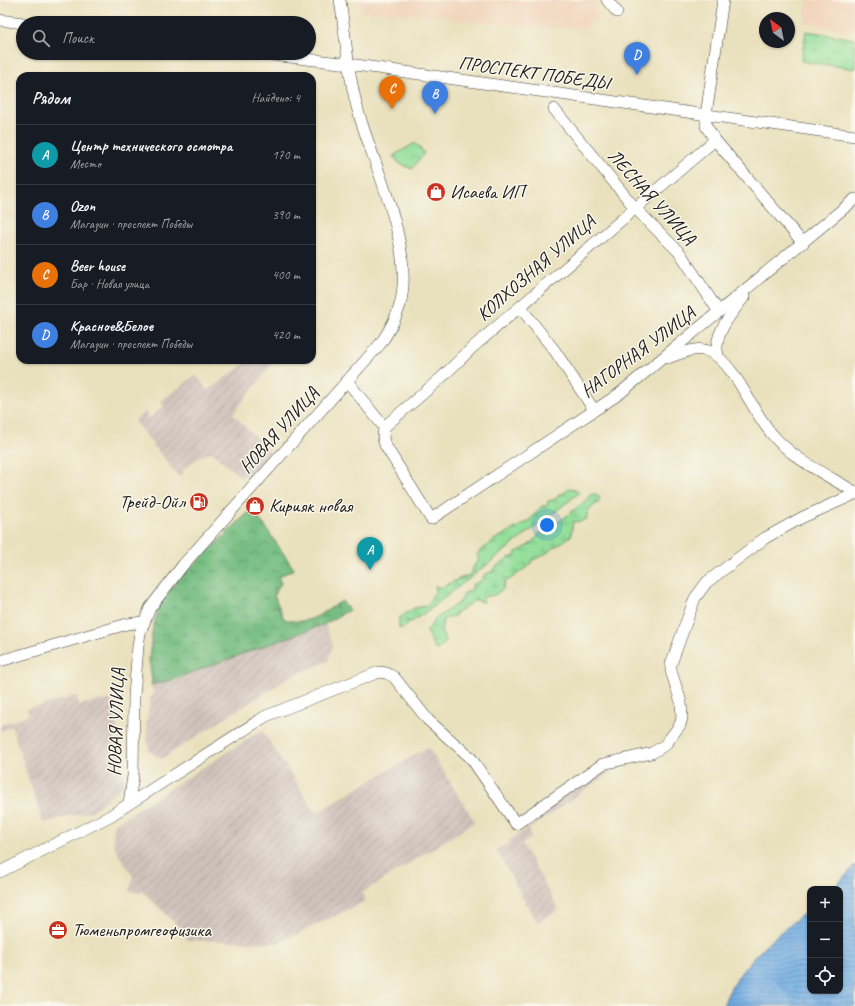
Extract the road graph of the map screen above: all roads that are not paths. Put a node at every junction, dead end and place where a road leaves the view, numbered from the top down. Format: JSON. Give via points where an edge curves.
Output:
{"nodes":[{"id":1,"x":340,"y":0,"type":"edge"},
{"id":2,"x":607,"y":0,"type":"edge"},
{"id":3,"x":724,"y":0,"type":"edge"},
{"id":4,"x":617,"y":12,"type":"dead end"},
{"id":5,"x":0,"y":20,"type":"edge"},
{"id":6,"x":16,"y":22,"type":"edge"},
{"id":7,"x":315,"y":60,"type":"edge"},
{"id":8,"x":349,"y":64,"type":"junction"},
{"id":9,"x":554,"y":109,"type":"dead end"},
{"id":10,"x":706,"y":115,"type":"junction"},
{"id":11,"x":855,"y":136,"type":"edge"},
{"id":12,"x":715,"y":140,"type":"junction"},
{"id":13,"x":855,"y":199,"type":"edge"},
{"id":14,"x":635,"y":208,"type":"junction"},
{"id":15,"x":803,"y":243,"type":"junction"},
{"id":16,"x":758,"y":280,"type":"junction"},
{"id":17,"x":520,"y":307,"type":"junction"},
{"id":18,"x":719,"y":312,"type":"junction"},
{"id":19,"x":718,"y":356,"type":"junction"},
{"id":20,"x":662,"y":360,"type":"junction"},
{"id":21,"x":347,"y":381,"type":"junction"},
{"id":22,"x":594,"y":410,"type":"junction"},
{"id":23,"x":384,"y":428,"type":"junction"},
{"id":24,"x":855,"y":493,"type":"edge"},
{"id":25,"x":143,"y":622,"type":"junction"},
{"id":26,"x":0,"y":661,"type":"edge"},
{"id":27,"x":129,"y":803,"type":"junction"},
{"id":28,"x":0,"y":872,"type":"edge"}],
"edges":[{"from":1,"to":8,"type":"street","name":"НОВАЯ УЛИЦА"},
{"from":2,"to":4,"type":"street"},
{"from":3,"to":10,"type":"street"},
{"from":5,"to":6,"type":"street"},
{"from":7,"to":8,"type":"street","name":"ПРОСПЕКТ ПОБЕДЫ"},
{"from":8,"to":10,"type":"street","name":"ПРОСПЕКТ ПОБЕДЫ"},
{"from":8,"to":21,"type":"street","name":"НОВАЯ УЛИЦА","via":[[359,114],[400,246],[403,282],[400,304],[393,324],[381,343]]},
{"from":9,"to":14,"type":"street","name":"ЛЕСНАЯ УЛИЦА"},
{"from":10,"to":11,"type":"street","name":"ПРОСПЕКТ ПОБЕДЫ"},
{"from":10,"to":12,"type":"street","via":[[706,126]]},
{"from":12,"to":14,"type":"street","name":"КОЛХОЗНАЯ УЛИЦА"},
{"from":12,"to":15,"type":"street"},
{"from":13,"to":15,"type":"street","name":"НАГОРНАЯ УЛИЦА"},
{"from":14,"to":17,"type":"street","name":"КОЛХОЗНАЯ УЛИЦА"},
{"from":14,"to":18,"type":"street","name":"ЛЕСНАЯ УЛИЦА","via":[[680,252]]},
{"from":15,"to":16,"type":"street","name":"НАГОРНАЯ УЛИЦА"},
{"from":16,"to":18,"type":"street","name":"НАГОРНАЯ УЛИЦА"},
{"from":16,"to":19,"type":"street","via":[[726,322],[716,344]]},
{"from":17,"to":22,"type":"street","via":[[555,352]]},
{"from":17,"to":23,"type":"street","name":"КОЛХОЗНАЯ УЛИЦА"},
{"from":18,"to":20,"type":"street","name":"НАГОРНАЯ УЛИЦА"},
{"from":19,"to":20,"type":"street","via":[[703,350],[695,350]]},
{"from":19,"to":24,"type":"street","via":[[776,439],[810,465]]},
{"from":20,"to":22,"type":"street","name":"НАГОРНАЯ УЛИЦА"},
{"from":21,"to":23,"type":"street"},
{"from":21,"to":25,"type":"street","name":"НОВАЯ УЛИЦА","via":[[179,570],[158,596]]},
{"from":22,"to":23,"type":"street","name":"НАГОРНАЯ УЛИЦА","via":[[431,519],[385,445]]},
{"from":24,"to":27,"type":"street","via":[[803,517],[766,538],[727,565],[702,587],[671,664],[681,702],[682,718],[678,729],[665,745],[652,753],[603,764],[516,824],[471,758],[428,720],[398,680],[383,672],[266,716]]},
{"from":25,"to":26,"type":"street","via":[[127,624]]},
{"from":25,"to":27,"type":"street","name":"НОВАЯ УЛИЦА","via":[[136,665],[133,776]]},
{"from":27,"to":28,"type":"street","via":[[97,823]]}]}
